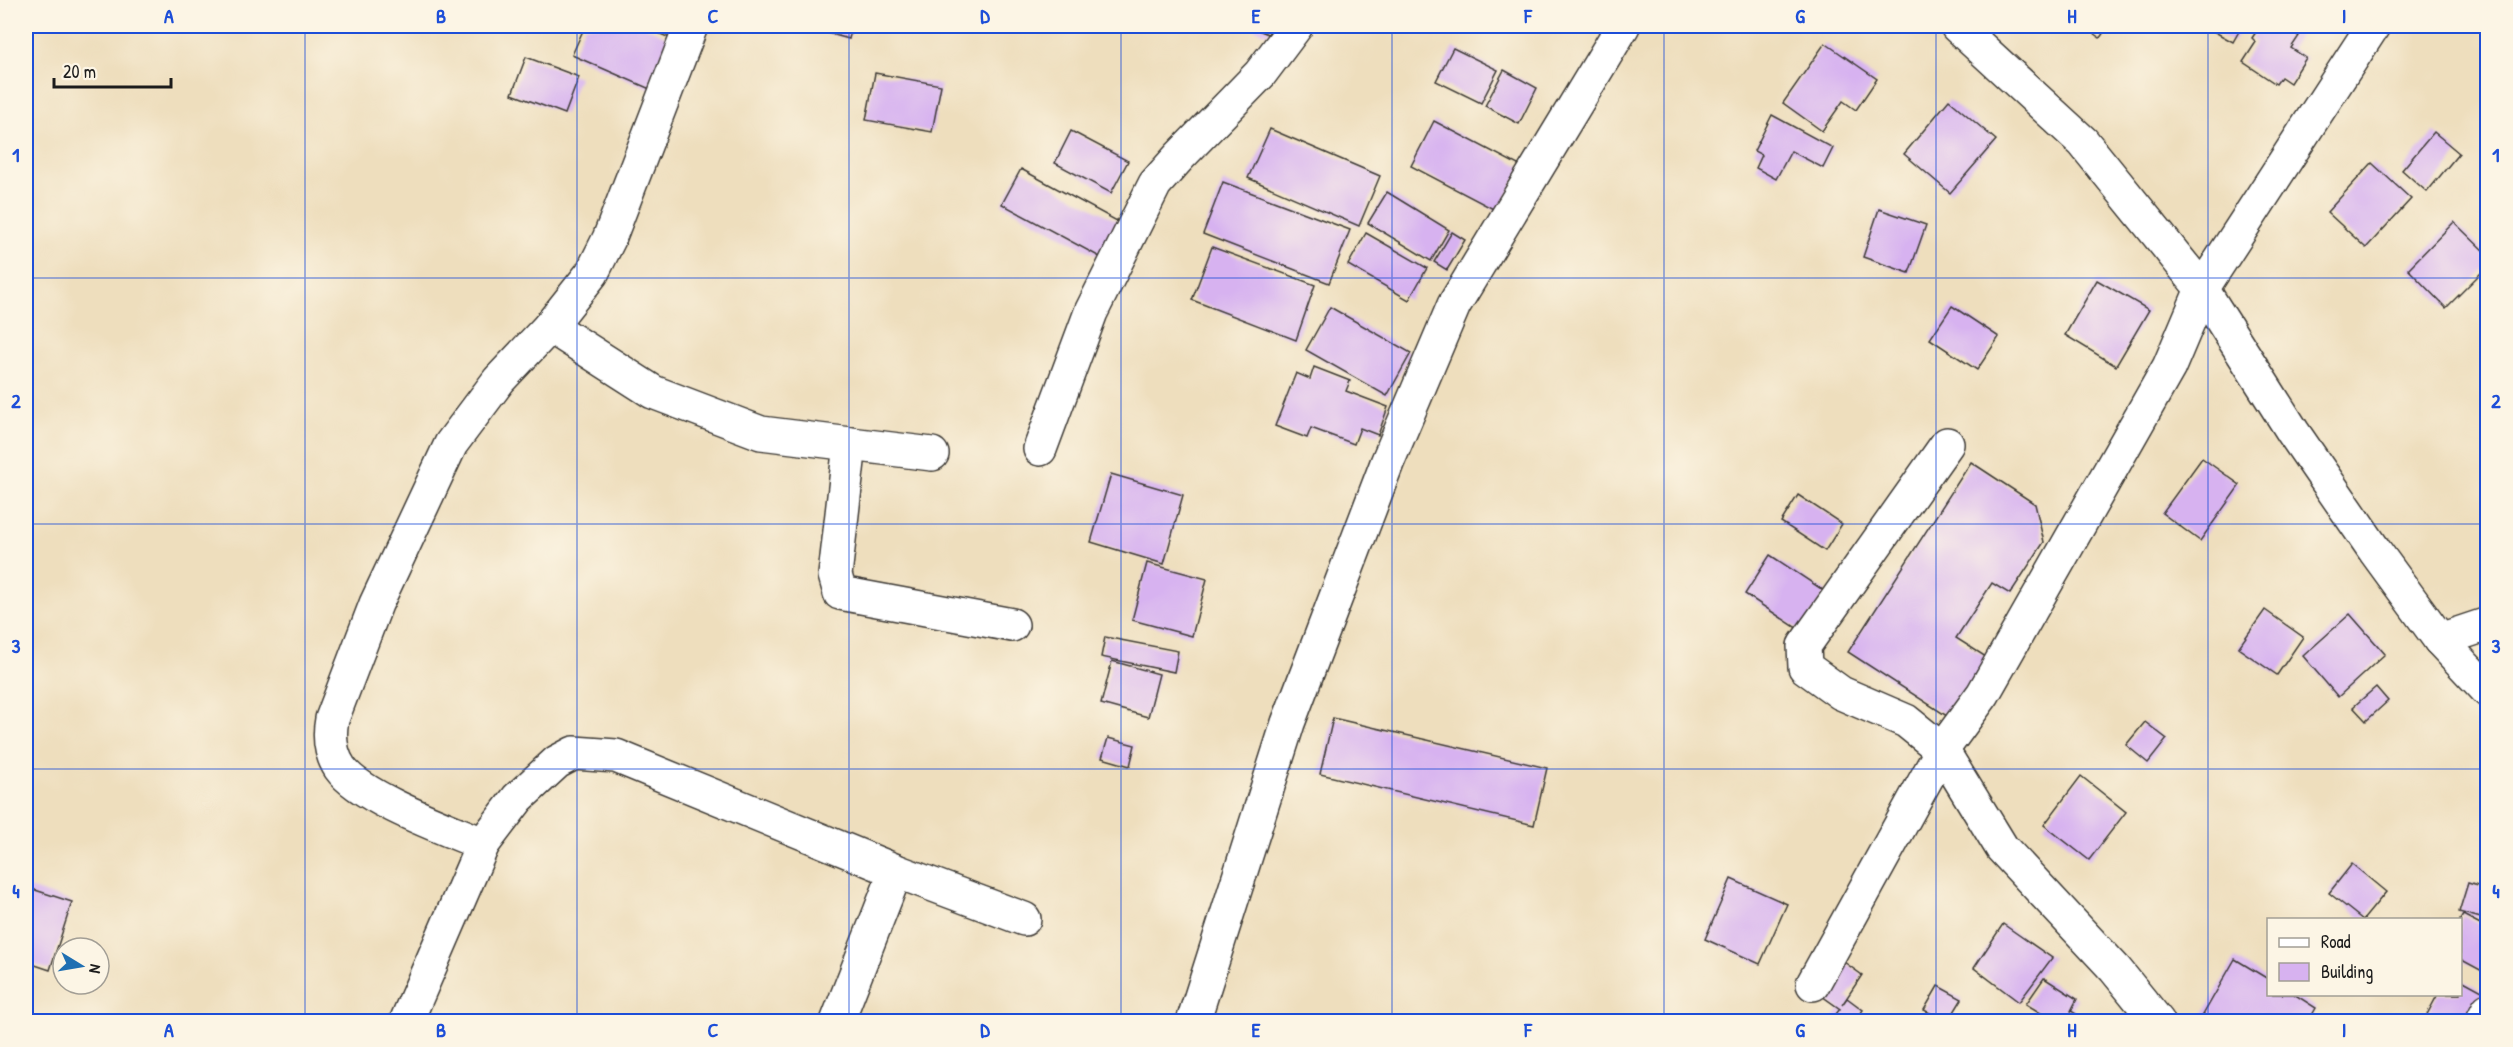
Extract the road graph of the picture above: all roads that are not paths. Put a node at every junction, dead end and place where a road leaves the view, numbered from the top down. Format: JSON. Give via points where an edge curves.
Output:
{"nodes":[{"id":1,"x":691,"y":26,"type":"edge"},
{"id":2,"x":1296,"y":26,"type":"edge"},
{"id":3,"x":1623,"y":26,"type":"edge"},
{"id":4,"x":1957,"y":26,"type":"edge"},
{"id":5,"x":2373,"y":26,"type":"edge"},
{"id":6,"x":2202,"y":289,"type":"junction"},
{"id":7,"x":550,"y":326,"type":"junction"},
{"id":8,"x":850,"y":444,"type":"junction"},
{"id":9,"x":1947,"y":444,"type":"dead end"},
{"id":10,"x":1040,"y":449,"type":"dead end"},
{"id":11,"x":932,"y":454,"type":"dead end"},
{"id":12,"x":2487,"y":624,"type":"edge"},
{"id":13,"x":1012,"y":625,"type":"dead end"},
{"id":14,"x":2440,"y":640,"type":"junction"},
{"id":15,"x":2487,"y":691,"type":"edge"},
{"id":16,"x":1942,"y":750,"type":"junction"},
{"id":17,"x":483,"y":844,"type":"junction"},
{"id":18,"x":897,"y":871,"type":"junction"},
{"id":19,"x":1024,"y":919,"type":"dead end"},
{"id":20,"x":1813,"y":984,"type":"dead end"},
{"id":21,"x":2487,"y":1010,"type":"edge"},
{"id":22,"x":406,"y":1022,"type":"edge"},
{"id":23,"x":837,"y":1022,"type":"edge"},
{"id":24,"x":1193,"y":1022,"type":"edge"},
{"id":25,"x":2158,"y":1022,"type":"edge"},
{"id":26,"x":2482,"y":1022,"type":"edge"}],
"edges":[{"from":1,"to":7,"type":"street","via":[[609,239],[592,273]]},
{"from":2,"to":10,"type":"street","via":[[1260,74],[1155,184],[1091,312]]},
{"from":3,"to":24,"type":"street","via":[[1454,305],[1387,463],[1288,723]]},
{"from":4,"to":6,"type":"street","via":[[2083,142]]},
{"from":5,"to":6,"type":"street"},
{"from":6,"to":14,"type":"street","via":[[2293,432]]},
{"from":6,"to":16,"type":"street","via":[[2169,367],[1983,694]]},
{"from":7,"to":8,"type":"street","via":[[653,392],[761,433]]},
{"from":7,"to":17,"type":"street","via":[[499,380],[451,444],[376,604],[332,718],[329,737],[339,767],[356,785],[417,817]]},
{"from":8,"to":11,"type":"street"},
{"from":8,"to":13,"type":"street","via":[[835,575],[840,593]]},
{"from":9,"to":16,"type":"street","via":[[1804,646],[1805,667],[1841,693],[1906,721]]},
{"from":12,"to":14,"type":"street"},
{"from":14,"to":15,"type":"street"},
{"from":16,"to":20,"type":"street"},
{"from":16,"to":25,"type":"street","via":[[2002,848],[2115,969]]},
{"from":17,"to":18,"type":"street","via":[[518,798],[557,762],[574,753],[593,754],[616,756]]},
{"from":17,"to":22,"type":"street"},
{"from":18,"to":19,"type":"street"},
{"from":18,"to":23,"type":"street"},
{"from":21,"to":26,"type":"street"}]}
